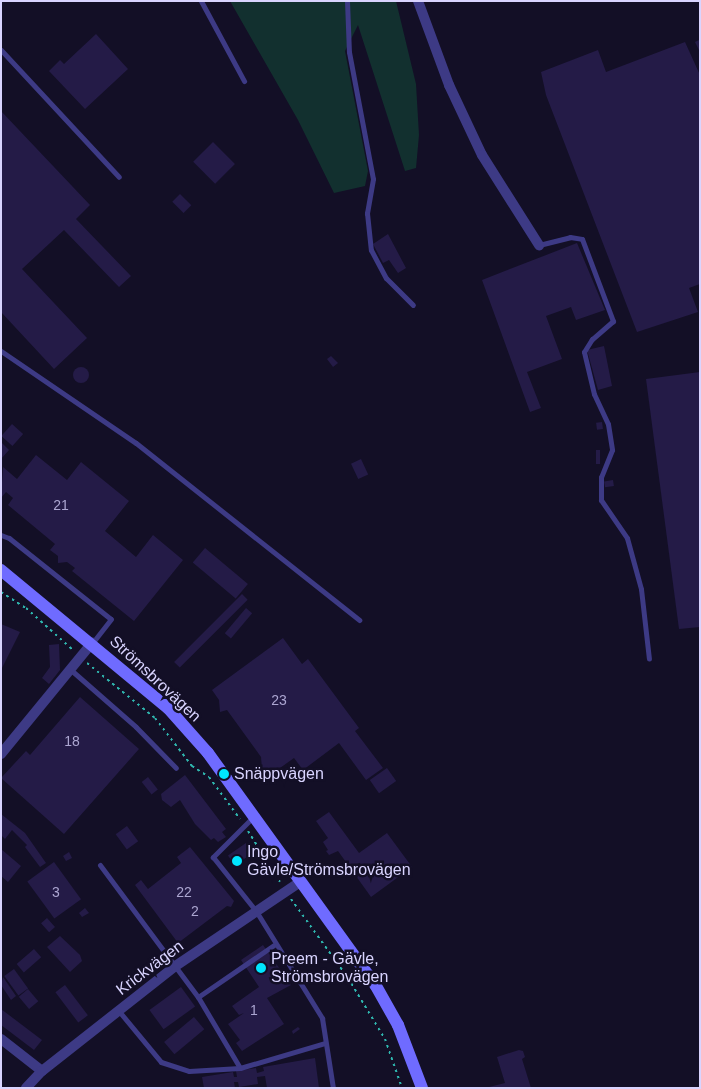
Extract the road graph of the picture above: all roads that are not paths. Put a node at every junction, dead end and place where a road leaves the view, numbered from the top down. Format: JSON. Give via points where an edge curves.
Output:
{"nodes":[{"id":1,"x":201,"y":1,"type":"edge"},
{"id":2,"x":347,"y":1,"type":"edge"},
{"id":3,"x":418,"y":1,"type":"edge"},
{"id":4,"x":1,"y":50,"type":"edge"},
{"id":5,"x":244,"y":81,"type":"dead end"},
{"id":6,"x":119,"y":177,"type":"dead end"},
{"id":7,"x":539,"y":245,"type":"joint"},
{"id":8,"x":413,"y":305,"type":"dead end"},
{"id":9,"x":1,"y":351,"type":"edge"},
{"id":10,"x":1,"y":535,"type":"edge"},
{"id":11,"x":1,"y":570,"type":"edge"},
{"id":12,"x":359,"y":620,"type":"dead end"},
{"id":13,"x":92,"y":643,"type":"junction"},
{"id":14,"x":649,"y":659,"type":"dead end"},
{"id":15,"x":71,"y":670,"type":"junction"},
{"id":16,"x":1,"y":754,"type":"edge"},
{"id":17,"x":176,"y":768,"type":"dead end"},
{"id":18,"x":249,"y":822,"type":"junction"},
{"id":19,"x":100,"y":865,"type":"dead end"},
{"id":20,"x":300,"y":882,"type":"junction"},
{"id":21,"x":256,"y":911,"type":"junction"},
{"id":22,"x":274,"y":945,"type":"junction"},
{"id":23,"x":174,"y":967,"type":"junction"},
{"id":24,"x":198,"y":997,"type":"junction"},
{"id":25,"x":118,"y":1010,"type":"junction"},
{"id":26,"x":1,"y":1039,"type":"edge"},
{"id":27,"x":325,"y":1043,"type":"junction"},
{"id":28,"x":240,"y":1068,"type":"junction"},
{"id":29,"x":42,"y":1071,"type":"junction"},
{"id":30,"x":26,"y":1088,"type":"edge"},
{"id":31,"x":333,"y":1088,"type":"edge"},
{"id":32,"x":422,"y":1088,"type":"edge"}],
"edges":[{"from":1,"to":5,"type":"lane"},
{"from":2,"to":8,"type":"lane","via":[[349,52],[373,179],[367,213],[371,250],[386,278]]},
{"from":3,"to":7,"type":"street","via":[[449,85],[482,155]]},
{"from":4,"to":6,"type":"lane"},
{"from":7,"to":14,"type":"lane","via":[[570,237],[582,240],[612,321],[592,338],[584,352],[594,394],[608,424],[612,450],[601,477],[601,500],[627,538],[641,589]]},
{"from":9,"to":12,"type":"lane","via":[[136,443]]},
{"from":10,"to":13,"type":"lane","via":[[111,619]]},
{"from":11,"to":13,"type":"main road","name":"Strömsbrovägen"},
{"from":13,"to":15,"type":"street"},
{"from":13,"to":18,"type":"main road","name":"Strömsbrovägen","via":[[168,708],[208,753]]},
{"from":15,"to":16,"type":"street"},
{"from":15,"to":17,"type":"lane","via":[[136,727]]},
{"from":18,"to":20,"type":"main road","name":"Strömsbrovägen"},
{"from":18,"to":21,"type":"lane","via":[[213,857]]},
{"from":19,"to":23,"type":"lane"},
{"from":20,"to":21,"type":"street","name":"Krickvägen"},
{"from":20,"to":32,"type":"main road","name":"Strömsbrovägen","via":[[376,986],[398,1025]]},
{"from":21,"to":22,"type":"lane"},
{"from":21,"to":23,"type":"street","name":"Krickvägen"},
{"from":22,"to":24,"type":"lane"},
{"from":22,"to":27,"type":"lane","via":[[322,1018]]},
{"from":23,"to":24,"type":"lane"},
{"from":23,"to":25,"type":"street","name":"Krickvägen"},
{"from":24,"to":28,"type":"lane"},
{"from":25,"to":28,"type":"lane","via":[[161,1062],[189,1071]]},
{"from":25,"to":29,"type":"street","name":"Krickvägen"},
{"from":26,"to":29,"type":"street"},
{"from":27,"to":28,"type":"lane"},
{"from":27,"to":31,"type":"lane"},
{"from":29,"to":30,"type":"street","name":"Krickvägen"}]}
